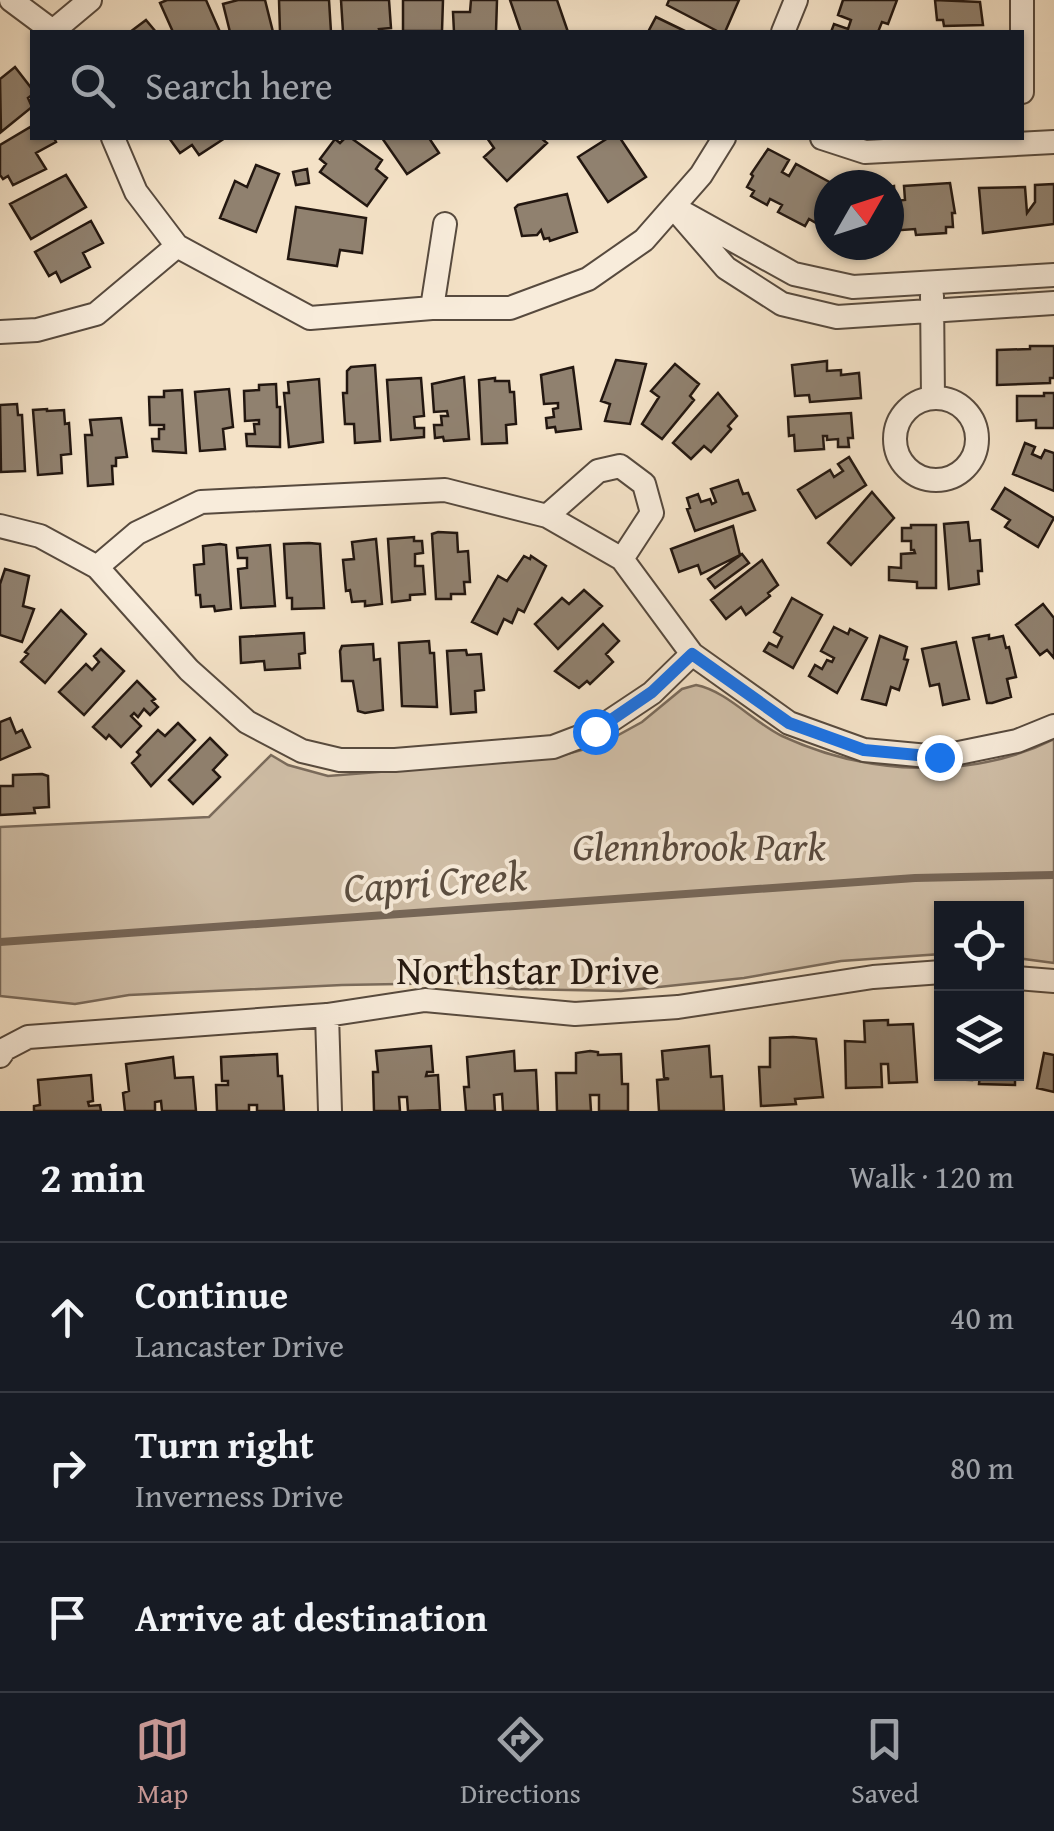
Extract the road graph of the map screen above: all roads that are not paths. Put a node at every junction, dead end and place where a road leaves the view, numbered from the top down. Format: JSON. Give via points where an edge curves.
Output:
{"nodes":[{"id":1,"x":11,"y":0,"type":"edge"},
{"id":2,"x":90,"y":0,"type":"edge"},
{"id":3,"x":796,"y":0,"type":"edge"},
{"id":4,"x":1022,"y":0,"type":"edge"},
{"id":5,"x":50,"y":30,"type":"edge"},
{"id":6,"x":55,"y":30,"type":"edge"},
{"id":7,"x":784,"y":30,"type":"edge"},
{"id":8,"x":1022,"y":30,"type":"edge"},
{"id":9,"x":114,"y":140,"type":"edge"},
{"id":10,"x":723,"y":140,"type":"edge"},
{"id":11,"x":828,"y":140,"type":"edge"},
{"id":12,"x":1014,"y":141,"type":"edge"},
{"id":13,"x":1054,"y":142,"type":"edge"},
{"id":14,"x":674,"y":208,"type":"junction"},
{"id":15,"x":445,"y":224,"type":"dead end"},
{"id":16,"x":176,"y":246,"type":"junction"},
{"id":17,"x":1054,"y":274,"type":"edge"},
{"id":18,"x":932,"y":282,"type":"junction"},
{"id":19,"x":1054,"y":304,"type":"edge"},
{"id":20,"x":432,"y":308,"type":"junction"},
{"id":21,"x":932,"y":311,"type":"junction"},
{"id":22,"x":0,"y":332,"type":"edge"},
{"id":23,"x":933,"y":398,"type":"dead end"},
{"id":24,"x":547,"y":516,"type":"junction"},
{"id":25,"x":0,"y":526,"type":"edge"},
{"id":26,"x":622,"y":558,"type":"junction"},
{"id":27,"x":97,"y":567,"type":"junction"},
{"id":28,"x":692,"y":654,"type":"junction"},
{"id":29,"x":1054,"y":726,"type":"edge"},
{"id":30,"x":934,"y":973,"type":"edge"},
{"id":31,"x":1024,"y":979,"type":"edge"},
{"id":32,"x":1054,"y":982,"type":"edge"},
{"id":33,"x":327,"y":1015,"type":"junction"},
{"id":34,"x":0,"y":1056,"type":"edge"},
{"id":35,"x":330,"y":1111,"type":"edge"}],
"edges":[{"from":1,"to":5,"type":"street"},
{"from":2,"to":6,"type":"street"},
{"from":3,"to":7,"type":"street"},
{"from":4,"to":8,"type":"street"},
{"from":9,"to":16,"type":"street","via":[[136,192]]},
{"from":10,"to":14,"type":"street"},
{"from":11,"to":12,"type":"street","via":[[865,152]]},
{"from":12,"to":13,"type":"street"},
{"from":14,"to":18,"type":"street","via":[[794,274],[853,287]]},
{"from":14,"to":20,"type":"street","via":[[644,240],[588,278],[510,308]]},
{"from":14,"to":21,"type":"street","via":[[726,268],[782,304],[837,318]]},
{"from":15,"to":20,"type":"street"},
{"from":16,"to":20,"type":"street","via":[[310,318]]},
{"from":16,"to":22,"type":"street","via":[[96,314]]},
{"from":17,"to":18,"type":"street"},
{"from":18,"to":21,"type":"street"},
{"from":19,"to":21,"type":"street"},
{"from":21,"to":23,"type":"street"},
{"from":24,"to":26,"type":"street"},
{"from":24,"to":26,"type":"street","via":[[598,471],[620,466],[644,484],[652,513]]},
{"from":24,"to":27,"type":"street","via":[[445,490],[201,502],[137,533]]},
{"from":25,"to":27,"type":"street","via":[[40,536]]},
{"from":26,"to":28,"type":"street"},
{"from":27,"to":28,"type":"street","via":[[139,618],[247,722],[302,751],[340,760],[553,747],[595,731]]},
{"from":28,"to":29,"type":"street","via":[[789,723],[864,750],[939,757]]},
{"from":30,"to":33,"type":"street","name":"Northstar Drive","via":[[678,1007],[574,1014],[425,1000]]},
{"from":31,"to":32,"type":"street"},
{"from":33,"to":34,"type":"street","name":"Northstar Drive","via":[[28,1037]]},
{"from":33,"to":35,"type":"street"}]}
